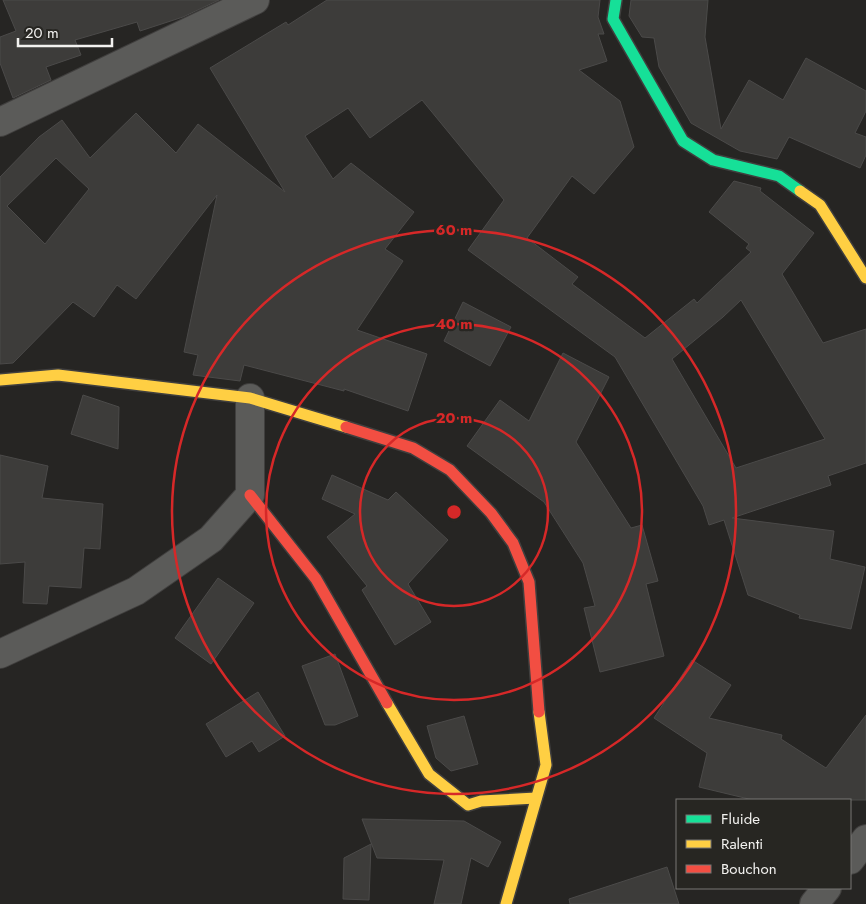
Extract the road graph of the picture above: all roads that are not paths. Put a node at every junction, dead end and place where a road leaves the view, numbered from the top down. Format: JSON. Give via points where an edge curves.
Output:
{"nodes":[{"id":1,"x":254,"y":0,"type":"edge"},
{"id":2,"x":616,"y":0,"type":"edge"},
{"id":3,"x":0,"y":122,"type":"edge"},
{"id":4,"x":866,"y":278,"type":"edge"},
{"id":5,"x":0,"y":380,"type":"edge"},
{"id":6,"x":250,"y":398,"type":"junction"},
{"id":7,"x":250,"y":495,"type":"junction"},
{"id":8,"x":0,"y":654,"type":"edge"},
{"id":9,"x":536,"y":798,"type":"junction"},
{"id":10,"x":866,"y":839,"type":"edge"},
{"id":11,"x":851,"y":859,"type":"edge"},
{"id":12,"x":827,"y":889,"type":"edge"},
{"id":13,"x":506,"y":904,"type":"edge"},
{"id":14,"x":814,"y":904,"type":"edge"}],
"edges":[{"from":1,"to":3,"type":"street"},
{"from":2,"to":4,"type":"street","via":[[613,19],[682,141],[713,160],[779,176],[820,205]]},
{"from":5,"to":6,"type":"street","via":[[58,375]]},
{"from":6,"to":7,"type":"street"},
{"from":6,"to":9,"type":"street","via":[[413,448],[450,470],[513,543],[529,582],[546,765]]},
{"from":7,"to":8,"type":"street","via":[[211,539],[136,591]]},
{"from":7,"to":9,"type":"street","via":[[316,580],[429,774],[468,805],[482,801]]},
{"from":9,"to":13,"type":"street"},
{"from":10,"to":11,"type":"street"},
{"from":12,"to":14,"type":"street"}]}
